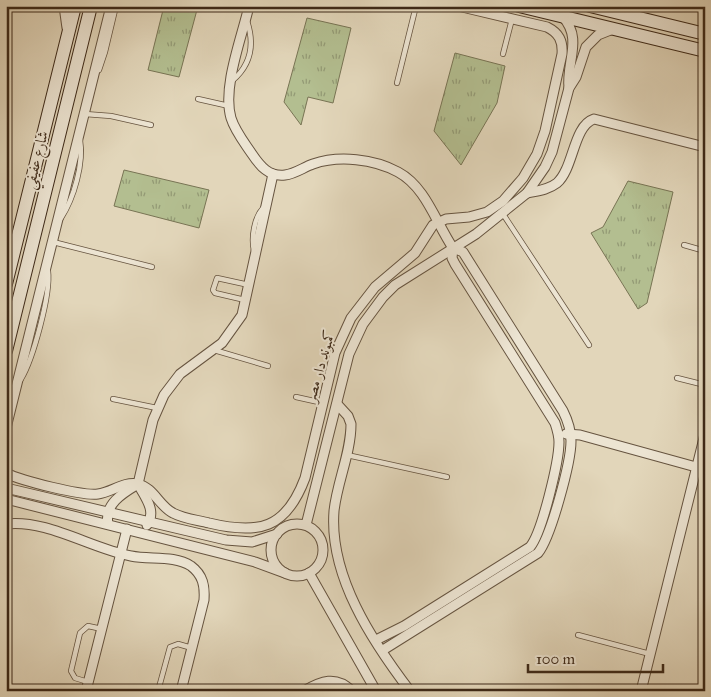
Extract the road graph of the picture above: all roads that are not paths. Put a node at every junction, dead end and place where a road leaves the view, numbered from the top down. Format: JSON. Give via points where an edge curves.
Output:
{"nodes":[{"id":1,"x":64,"y":6,"type":"edge"},
{"id":2,"x":75,"y":6,"type":"edge"},
{"id":3,"x":91,"y":6,"type":"edge"},
{"id":4,"x":111,"y":6,"type":"edge"},
{"id":5,"x":116,"y":6,"type":"edge"},
{"id":6,"x":249,"y":6,"type":"edge"},
{"id":7,"x":416,"y":6,"type":"edge"},
{"id":8,"x":458,"y":6,"type":"edge"},
{"id":9,"x":519,"y":6,"type":"edge"},
{"id":10,"x":590,"y":6,"type":"edge"},
{"id":11,"x":563,"y":17,"type":"junction"},
{"id":12,"x":512,"y":19,"type":"junction"},
{"id":13,"x":614,"y":29,"type":"junction"},
{"id":14,"x":705,"y":34,"type":"edge"},
{"id":15,"x":68,"y":36,"type":"junction"},
{"id":16,"x":705,"y":51,"type":"edge"},
{"id":17,"x":503,"y":54,"type":"dead end"},
{"id":18,"x":93,"y":80,"type":"junction"},
{"id":19,"x":397,"y":82,"type":"dead end"},
{"id":20,"x":570,"y":88,"type":"junction"},
{"id":21,"x":198,"y":99,"type":"dead end"},
{"id":22,"x":229,"y":106,"type":"junction"},
{"id":23,"x":85,"y":114,"type":"junction"},
{"id":24,"x":151,"y":125,"type":"dead end"},
{"id":25,"x":705,"y":147,"type":"edge"},
{"id":26,"x":273,"y":174,"type":"junction"},
{"id":27,"x":527,"y":193,"type":"junction"},
{"id":28,"x":29,"y":198,"type":"junction"},
{"id":29,"x":43,"y":201,"type":"junction"},
{"id":30,"x":503,"y":214,"type":"junction"},
{"id":31,"x":437,"y":222,"type":"junction"},
{"id":32,"x":53,"y":242,"type":"junction"},
{"id":33,"x":684,"y":245,"type":"dead end"},
{"id":34,"x":453,"y":248,"type":"junction"},
{"id":35,"x":705,"y":251,"type":"edge"},
{"id":36,"x":152,"y":267,"type":"dead end"},
{"id":37,"x":6,"y":284,"type":"edge"},
{"id":38,"x":249,"y":285,"type":"junction"},
{"id":39,"x":246,"y":300,"type":"junction"},
{"id":40,"x":589,"y":345,"type":"dead end"},
{"id":41,"x":213,"y":350,"type":"junction"},
{"id":42,"x":6,"y":351,"type":"edge"},
{"id":43,"x":268,"y":366,"type":"dead end"},
{"id":44,"x":677,"y":378,"type":"dead end"},
{"id":45,"x":705,"y":385,"type":"edge"},
{"id":46,"x":296,"y":397,"type":"dead end"},
{"id":47,"x":113,"y":399,"type":"dead end"},
{"id":48,"x":323,"y":403,"type":"junction"},
{"id":49,"x":337,"y":404,"type":"junction"},
{"id":50,"x":157,"y":408,"type":"junction"},
{"id":51,"x":6,"y":428,"type":"edge"},
{"id":52,"x":571,"y":434,"type":"junction"},
{"id":53,"x":705,"y":434,"type":"edge"},
{"id":54,"x":559,"y":435,"type":"junction"},
{"id":55,"x":345,"y":455,"type":"junction"},
{"id":56,"x":696,"y":466,"type":"junction"},
{"id":57,"x":6,"y":473,"type":"edge"},
{"id":58,"x":447,"y":477,"type":"dead end"},
{"id":59,"x":138,"y":484,"type":"junction"},
{"id":60,"x":6,"y":488,"type":"edge"},
{"id":61,"x":6,"y":499,"type":"edge"},
{"id":62,"x":108,"y":512,"type":"junction"},
{"id":63,"x":149,"y":522,"type":"junction"},
{"id":64,"x":6,"y":524,"type":"edge"},
{"id":65,"x":108,"y":524,"type":"junction"},
{"id":66,"x":306,"y":525,"type":"junction"},
{"id":67,"x":127,"y":529,"type":"junction"},
{"id":68,"x":140,"y":532,"type":"junction"},
{"id":69,"x":277,"y":534,"type":"junction"},
{"id":70,"x":120,"y":554,"type":"junction"},
{"id":71,"x":285,"y":573,"type":"junction"},
{"id":72,"x":309,"y":573,"type":"junction"},
{"id":73,"x":102,"y":629,"type":"junction"},
{"id":74,"x":578,"y":635,"type":"dead end"},
{"id":75,"x":376,"y":640,"type":"junction"},
{"id":76,"x":192,"y":648,"type":"junction"},
{"id":77,"x":383,"y":650,"type":"junction"},
{"id":78,"x":650,"y":654,"type":"junction"},
{"id":79,"x":88,"y":686,"type":"edge"},
{"id":80,"x":158,"y":691,"type":"edge"},
{"id":81,"x":181,"y":691,"type":"edge"},
{"id":82,"x":304,"y":691,"type":"edge"},
{"id":83,"x":352,"y":691,"type":"edge"},
{"id":84,"x":376,"y":691,"type":"edge"},
{"id":85,"x":410,"y":691,"type":"edge"},
{"id":86,"x":641,"y":691,"type":"edge"}],
"edges":[{"from":1,"to":15,"type":"street"},
{"from":2,"to":15,"type":"street","name":"شارع عفيفي"},
{"from":3,"to":29,"type":"street","name":"شارع عفيفي"},
{"from":4,"to":18,"type":"street"},
{"from":5,"to":18,"type":"lane","via":[[104,58]]},
{"from":6,"to":22,"type":"street","via":[[231,82]]},
{"from":7,"to":19,"type":"lane"},
{"from":8,"to":12,"type":"street"},
{"from":9,"to":11,"type":"street"},
{"from":10,"to":14,"type":"street"},
{"from":11,"to":13,"type":"street"},
{"from":11,"to":20,"type":"street","via":[[574,37]]},
{"from":12,"to":17,"type":"lane"},
{"from":12,"to":31,"type":"street","via":[[553,30],[562,47],[548,119],[537,154],[523,178],[495,207],[478,216]]},
{"from":13,"to":16,"type":"street"},
{"from":13,"to":20,"type":"street","via":[[589,42]]},
{"from":15,"to":28,"type":"street","name":"شارع عفيفي"},
{"from":18,"to":23,"type":"street"},
{"from":20,"to":27,"type":"street","via":[[546,167]]},
{"from":21,"to":22,"type":"lane"},
{"from":22,"to":26,"type":"street","via":[[236,129],[250,152]]},
{"from":23,"to":24,"type":"lane"},
{"from":23,"to":32,"type":"street"},
{"from":25,"to":27,"type":"street","via":[[594,118],[584,126],[560,179],[546,189]]},
{"from":26,"to":31,"type":"street","via":[[292,173],[327,160],[355,160],[378,165],[397,171],[413,184]]},
{"from":26,"to":38,"type":"street"},
{"from":27,"to":30,"type":"street"},
{"from":28,"to":29,"type":"street"},
{"from":28,"to":37,"type":"street","name":"شارع عفيفي"},
{"from":29,"to":42,"type":"street","name":"شارع عفيفي"},
{"from":30,"to":34,"type":"street"},
{"from":30,"to":40,"type":"lane"},
{"from":31,"to":34,"type":"street"},
{"from":31,"to":48,"type":"street","name":"كمبوند دار مصر","via":[[426,233],[415,253],[376,287],[351,318],[335,353]]},
{"from":32,"to":36,"type":"lane"},
{"from":32,"to":51,"type":"street"},
{"from":33,"to":35,"type":"lane"},
{"from":34,"to":49,"type":"street","via":[[395,285],[372,310],[349,354]]},
{"from":34,"to":52,"type":"street","via":[[463,252],[563,411]]},
{"from":34,"to":54,"type":"street","via":[[455,264],[547,409]]},
{"from":38,"to":39,"type":"street"},
{"from":38,"to":39,"type":"lane","via":[[217,278],[213,290],[214,293]]},
{"from":39,"to":41,"type":"street","via":[[236,325]]},
{"from":41,"to":43,"type":"lane"},
{"from":41,"to":50,"type":"street","via":[[180,374]]},
{"from":44,"to":45,"type":"lane"},
{"from":46,"to":48,"type":"lane"},
{"from":47,"to":50,"type":"lane"},
{"from":48,"to":59,"type":"street","name":"كمبوند دار مصر","via":[[305,478],[297,496],[279,518],[262,527],[234,529],[180,516],[166,509],[148,489]]},
{"from":49,"to":55,"type":"street","via":[[351,424]]},
{"from":49,"to":66,"type":"street"},
{"from":50,"to":59,"type":"street"},
{"from":52,"to":54,"type":"street"},
{"from":52,"to":56,"type":"street"},
{"from":52,"to":77,"type":"street","via":[[551,528],[538,553]]},
{"from":53,"to":56,"type":"street"},
{"from":54,"to":75,"type":"street","via":[[541,526],[530,547]]},
{"from":55,"to":58,"type":"lane"},
{"from":55,"to":75,"type":"street","via":[[334,512],[336,550],[350,594]]},
{"from":56,"to":78,"type":"street"},
{"from":57,"to":59,"type":"street","via":[[89,495]]},
{"from":59,"to":62,"type":"street","via":[[119,497]]},
{"from":59,"to":63,"type":"street","via":[[151,509]]},
{"from":60,"to":62,"type":"street"},
{"from":61,"to":65,"type":"street"},
{"from":62,"to":63,"type":"street"},
{"from":62,"to":65,"type":"street"},
{"from":63,"to":68,"type":"street"},
{"from":63,"to":69,"type":"street","via":[[239,542],[252,542]]},
{"from":64,"to":70,"type":"street","via":[[15,523],[64,534]]},
{"from":65,"to":67,"type":"street"},
{"from":66,"to":69,"type":"street","via":[[290,525]]},
{"from":66,"to":72,"type":"street","via":[[318,534],[323,548],[320,563]]},
{"from":67,"to":68,"type":"street"},
{"from":67,"to":70,"type":"street"},
{"from":68,"to":71,"type":"street"},
{"from":69,"to":71,"type":"street","via":[[272,542],[273,560]]},
{"from":70,"to":73,"type":"street"},
{"from":70,"to":76,"type":"street","via":[[169,559],[197,571],[205,590]]},
{"from":71,"to":72,"type":"street","via":[[301,576]]},
{"from":72,"to":84,"type":"street"},
{"from":73,"to":79,"type":"street"},
{"from":73,"to":79,"type":"lane","via":[[88,626],[80,633],[71,671],[75,678]]},
{"from":74,"to":78,"type":"lane"},
{"from":75,"to":77,"type":"street"},
{"from":76,"to":80,"type":"lane","via":[[178,644],[170,647]]},
{"from":76,"to":81,"type":"street"},
{"from":77,"to":85,"type":"street"},
{"from":78,"to":86,"type":"street"},
{"from":82,"to":83,"type":"street","via":[[317,682],[327,680],[337,681]]}]}
